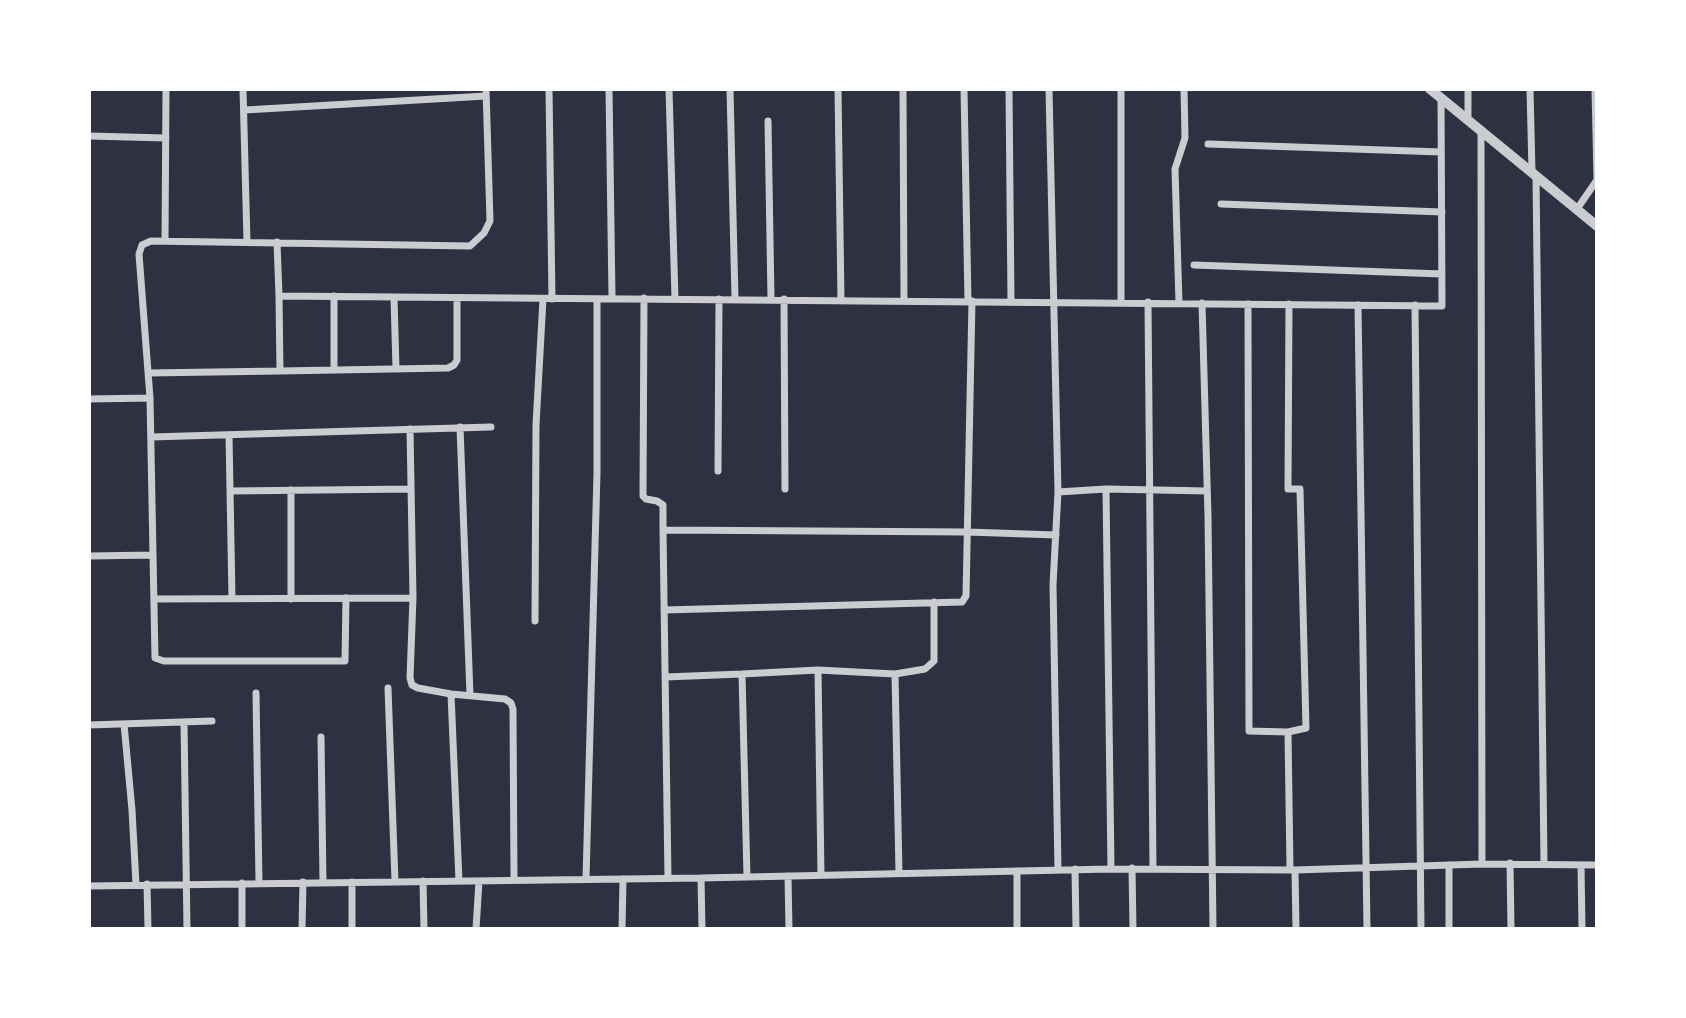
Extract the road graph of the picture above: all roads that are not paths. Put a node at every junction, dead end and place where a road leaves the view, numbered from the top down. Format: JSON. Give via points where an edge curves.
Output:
{"nodes":[{"id":1,"x":166,"y":89,"type":"edge"},
{"id":2,"x":243,"y":89,"type":"edge"},
{"id":3,"x":549,"y":89,"type":"edge"},
{"id":4,"x":609,"y":89,"type":"edge"},
{"id":5,"x":669,"y":89,"type":"edge"},
{"id":6,"x":730,"y":89,"type":"edge"},
{"id":7,"x":838,"y":89,"type":"edge"},
{"id":8,"x":903,"y":89,"type":"edge"},
{"id":9,"x":964,"y":89,"type":"edge"},
{"id":10,"x":1009,"y":89,"type":"edge"},
{"id":11,"x":1049,"y":89,"type":"edge"},
{"id":12,"x":1121,"y":89,"type":"edge"},
{"id":13,"x":1184,"y":89,"type":"edge"},
{"id":14,"x":1430,"y":89,"type":"edge"},
{"id":15,"x":1468,"y":89,"type":"edge"},
{"id":16,"x":1530,"y":89,"type":"edge"},
{"id":17,"x":1595,"y":89,"type":"edge"},
{"id":18,"x":486,"y":92,"type":"edge"},
{"id":19,"x":1441,"y":98,"type":"junction"},
{"id":20,"x":245,"y":110,"type":"junction"},
{"id":21,"x":1468,"y":119,"type":"junction"},
{"id":22,"x":768,"y":121,"type":"dead end"},
{"id":23,"x":1481,"y":130,"type":"junction"},
{"id":24,"x":89,"y":136,"type":"edge"},
{"id":25,"x":166,"y":138,"type":"junction"},
{"id":26,"x":1208,"y":144,"type":"dead end"},
{"id":27,"x":1441,"y":152,"type":"junction"},
{"id":28,"x":1534,"y":174,"type":"junction"},
{"id":29,"x":1221,"y":204,"type":"dead end"},
{"id":30,"x":1577,"y":209,"type":"junction"},
{"id":31,"x":1442,"y":212,"type":"junction"},
{"id":32,"x":1597,"y":226,"type":"edge"},
{"id":33,"x":165,"y":240,"type":"junction"},
{"id":34,"x":247,"y":242,"type":"junction"},
{"id":35,"x":277,"y":242,"type":"junction"},
{"id":36,"x":1194,"y":265,"type":"dead end"},
{"id":37,"x":1442,"y":274,"type":"junction"},
{"id":38,"x":279,"y":296,"type":"junction"},
{"id":39,"x":334,"y":296,"type":"junction"},
{"id":40,"x":394,"y":297,"type":"junction"},
{"id":41,"x":612,"y":297,"type":"junction"},
{"id":42,"x":457,"y":298,"type":"junction"},
{"id":43,"x":644,"y":298,"type":"junction"},
{"id":44,"x":548,"y":299,"type":"junction"},
{"id":45,"x":597,"y":299,"type":"junction"},
{"id":46,"x":675,"y":299,"type":"junction"},
{"id":47,"x":719,"y":299,"type":"junction"},
{"id":48,"x":735,"y":299,"type":"junction"},
{"id":49,"x":771,"y":299,"type":"junction"},
{"id":50,"x":784,"y":299,"type":"junction"},
{"id":51,"x":841,"y":300,"type":"junction"},
{"id":52,"x":904,"y":300,"type":"junction"},
{"id":53,"x":970,"y":301,"type":"junction"},
{"id":54,"x":1012,"y":301,"type":"junction"},
{"id":55,"x":1052,"y":302,"type":"junction"},
{"id":56,"x":1121,"y":302,"type":"junction"},
{"id":57,"x":1149,"y":302,"type":"junction"},
{"id":58,"x":1179,"y":303,"type":"junction"},
{"id":59,"x":1202,"y":303,"type":"junction"},
{"id":60,"x":1248,"y":304,"type":"junction"},
{"id":61,"x":1289,"y":304,"type":"junction"},
{"id":62,"x":1358,"y":305,"type":"junction"},
{"id":63,"x":1415,"y":305,"type":"junction"},
{"id":64,"x":396,"y":369,"type":"junction"},
{"id":65,"x":334,"y":370,"type":"junction"},
{"id":66,"x":280,"y":371,"type":"junction"},
{"id":67,"x":148,"y":373,"type":"junction"},
{"id":68,"x":150,"y":398,"type":"junction"},
{"id":69,"x":89,"y":399,"type":"edge"},
{"id":70,"x":460,"y":426,"type":"junction"},
{"id":71,"x":491,"y":427,"type":"dead end"},
{"id":72,"x":410,"y":429,"type":"junction"},
{"id":73,"x":229,"y":435,"type":"junction"},
{"id":74,"x":151,"y":437,"type":"junction"},
{"id":75,"x":718,"y":471,"type":"dead end"},
{"id":76,"x":411,"y":489,"type":"junction"},
{"id":77,"x":785,"y":489,"type":"dead end"},
{"id":78,"x":1106,"y":489,"type":"junction"},
{"id":79,"x":291,"y":490,"type":"junction"},
{"id":80,"x":1150,"y":490,"type":"junction"},
{"id":81,"x":230,"y":491,"type":"junction"},
{"id":82,"x":1207,"y":491,"type":"junction"},
{"id":83,"x":1058,"y":492,"type":"junction"},
{"id":84,"x":663,"y":530,"type":"junction"},
{"id":85,"x":967,"y":532,"type":"junction"},
{"id":86,"x":1056,"y":535,"type":"junction"},
{"id":87,"x":153,"y":555,"type":"junction"},
{"id":88,"x":89,"y":556,"type":"edge"},
{"id":89,"x":346,"y":598,"type":"junction"},
{"id":90,"x":413,"y":598,"type":"junction"},
{"id":91,"x":154,"y":599,"type":"junction"},
{"id":92,"x":232,"y":599,"type":"junction"},
{"id":93,"x":291,"y":599,"type":"junction"},
{"id":94,"x":934,"y":602,"type":"junction"},
{"id":95,"x":664,"y":610,"type":"junction"},
{"id":96,"x":535,"y":621,"type":"dead end"},
{"id":97,"x":818,"y":670,"type":"junction"},
{"id":98,"x":742,"y":674,"type":"junction"},
{"id":99,"x":895,"y":674,"type":"junction"},
{"id":100,"x":665,"y":677,"type":"junction"},
{"id":101,"x":388,"y":688,"type":"dead end"},
{"id":102,"x":256,"y":693,"type":"dead end"},
{"id":103,"x":451,"y":694,"type":"junction"},
{"id":104,"x":470,"y":695,"type":"junction"},
{"id":105,"x":212,"y":721,"type":"dead end"},
{"id":106,"x":184,"y":722,"type":"junction"},
{"id":107,"x":124,"y":724,"type":"junction"},
{"id":108,"x":89,"y":726,"type":"edge"},
{"id":109,"x":1288,"y":732,"type":"junction"},
{"id":110,"x":321,"y":737,"type":"dead end"},
{"id":111,"x":1482,"y":863,"type":"junction"},
{"id":112,"x":1510,"y":863,"type":"junction"},
{"id":113,"x":1544,"y":863,"type":"junction"},
{"id":114,"x":1581,"y":864,"type":"junction"},
{"id":115,"x":1597,"y":864,"type":"edge"},
{"id":116,"x":1449,"y":865,"type":"junction"},
{"id":117,"x":1420,"y":866,"type":"junction"},
{"id":118,"x":1153,"y":868,"type":"junction"},
{"id":119,"x":1212,"y":868,"type":"junction"},
{"id":120,"x":1366,"y":868,"type":"junction"},
{"id":121,"x":1075,"y":869,"type":"junction"},
{"id":122,"x":1111,"y":869,"type":"junction"},
{"id":123,"x":1132,"y":869,"type":"junction"},
{"id":124,"x":1293,"y":869,"type":"junction"},
{"id":125,"x":1058,"y":870,"type":"junction"},
{"id":126,"x":1017,"y":871,"type":"junction"},
{"id":127,"x":899,"y":873,"type":"junction"},
{"id":128,"x":821,"y":875,"type":"junction"},
{"id":129,"x":788,"y":876,"type":"junction"},
{"id":130,"x":747,"y":877,"type":"junction"},
{"id":131,"x":514,"y":878,"type":"junction"},
{"id":132,"x":668,"y":878,"type":"junction"},
{"id":133,"x":701,"y":878,"type":"junction"},
{"id":134,"x":586,"y":879,"type":"junction"},
{"id":135,"x":622,"y":879,"type":"junction"},
{"id":136,"x":395,"y":881,"type":"junction"},
{"id":137,"x":423,"y":881,"type":"junction"},
{"id":138,"x":459,"y":881,"type":"junction"},
{"id":139,"x":479,"y":881,"type":"junction"},
{"id":140,"x":323,"y":882,"type":"junction"},
{"id":141,"x":352,"y":882,"type":"junction"},
{"id":142,"x":242,"y":883,"type":"junction"},
{"id":143,"x":258,"y":883,"type":"junction"},
{"id":144,"x":303,"y":883,"type":"junction"},
{"id":145,"x":136,"y":884,"type":"junction"},
{"id":146,"x":147,"y":884,"type":"junction"},
{"id":147,"x":188,"y":884,"type":"junction"},
{"id":148,"x":89,"y":886,"type":"edge"},
{"id":149,"x":148,"y":929,"type":"edge"},
{"id":150,"x":187,"y":929,"type":"edge"},
{"id":151,"x":242,"y":929,"type":"edge"},
{"id":152,"x":302,"y":929,"type":"edge"},
{"id":153,"x":352,"y":929,"type":"edge"},
{"id":154,"x":424,"y":929,"type":"edge"},
{"id":155,"x":476,"y":929,"type":"edge"},
{"id":156,"x":622,"y":929,"type":"edge"},
{"id":157,"x":702,"y":929,"type":"edge"},
{"id":158,"x":789,"y":929,"type":"edge"},
{"id":159,"x":1017,"y":929,"type":"edge"},
{"id":160,"x":1076,"y":929,"type":"edge"},
{"id":161,"x":1133,"y":929,"type":"edge"},
{"id":162,"x":1213,"y":929,"type":"edge"},
{"id":163,"x":1296,"y":929,"type":"edge"},
{"id":164,"x":1367,"y":929,"type":"edge"},
{"id":165,"x":1421,"y":929,"type":"edge"},
{"id":166,"x":1449,"y":929,"type":"edge"},
{"id":167,"x":1511,"y":929,"type":"edge"},
{"id":168,"x":1582,"y":929,"type":"edge"}],
"edges":[{"from":1,"to":25,"type":"street"},
{"from":2,"to":20,"type":"street"},
{"from":3,"to":44,"type":"street"},
{"from":4,"to":41,"type":"street"},
{"from":5,"to":46,"type":"street"},
{"from":6,"to":48,"type":"street"},
{"from":7,"to":51,"type":"street"},
{"from":8,"to":52,"type":"street"},
{"from":9,"to":53,"type":"street"},
{"from":10,"to":54,"type":"street"},
{"from":11,"to":55,"type":"street"},
{"from":12,"to":56,"type":"street"},
{"from":13,"to":58,"type":"street","via":[[1185,138],[1175,169]]},
{"from":14,"to":19,"type":"street"},
{"from":15,"to":21,"type":"street"},
{"from":16,"to":28,"type":"street"},
{"from":17,"to":30,"type":"street","via":[[1597,180]]},
{"from":18,"to":20,"type":"street"},
{"from":18,"to":35,"type":"street","via":[[491,220],[478,241],[459,247]]},
{"from":19,"to":21,"type":"street"},
{"from":19,"to":27,"type":"street"},
{"from":20,"to":34,"type":"street"},
{"from":21,"to":23,"type":"street"},
{"from":22,"to":49,"type":"street"},
{"from":23,"to":28,"type":"street"},
{"from":23,"to":111,"type":"street"},
{"from":24,"to":25,"type":"street"},
{"from":25,"to":33,"type":"street"},
{"from":26,"to":27,"type":"street"},
{"from":27,"to":31,"type":"street"},
{"from":28,"to":30,"type":"street"},
{"from":28,"to":113,"type":"street"},
{"from":29,"to":31,"type":"street"},
{"from":30,"to":32,"type":"street"},
{"from":31,"to":37,"type":"street"},
{"from":33,"to":34,"type":"street"},
{"from":33,"to":67,"type":"street","via":[[142,245],[139,254]]},
{"from":34,"to":35,"type":"street"},
{"from":35,"to":38,"type":"street"},
{"from":36,"to":37,"type":"street"},
{"from":37,"to":63,"type":"street","via":[[1442,306]]},
{"from":38,"to":39,"type":"street"},
{"from":38,"to":66,"type":"street"},
{"from":39,"to":40,"type":"street"},
{"from":39,"to":65,"type":"street"},
{"from":40,"to":42,"type":"street"},
{"from":40,"to":64,"type":"street"},
{"from":41,"to":43,"type":"street"},
{"from":41,"to":45,"type":"street"},
{"from":42,"to":44,"type":"street"},
{"from":42,"to":64,"type":"street","via":[[454,365],[448,369]]},
{"from":43,"to":46,"type":"street"},
{"from":43,"to":84,"type":"street","via":[[643,496],[663,505]]},
{"from":44,"to":45,"type":"street"},
{"from":44,"to":96,"type":"street","via":[[536,425]]},
{"from":45,"to":134,"type":"street"},
{"from":46,"to":47,"type":"street"},
{"from":47,"to":48,"type":"street"},
{"from":47,"to":75,"type":"street"},
{"from":48,"to":49,"type":"street"},
{"from":49,"to":50,"type":"street"},
{"from":50,"to":51,"type":"street"},
{"from":50,"to":77,"type":"street"},
{"from":51,"to":52,"type":"street"},
{"from":52,"to":53,"type":"street"},
{"from":53,"to":54,"type":"street"},
{"from":53,"to":85,"type":"street"},
{"from":54,"to":55,"type":"street"},
{"from":55,"to":56,"type":"street"},
{"from":55,"to":83,"type":"street"},
{"from":56,"to":57,"type":"street"},
{"from":57,"to":58,"type":"street"},
{"from":57,"to":80,"type":"street"},
{"from":58,"to":59,"type":"street"},
{"from":59,"to":60,"type":"street"},
{"from":59,"to":82,"type":"street"},
{"from":60,"to":61,"type":"street"},
{"from":60,"to":109,"type":"street","via":[[1249,731]]},
{"from":61,"to":62,"type":"street"},
{"from":61,"to":109,"type":"street","via":[[1288,489],[1300,489],[1306,728]]},
{"from":62,"to":63,"type":"street"},
{"from":62,"to":120,"type":"street"},
{"from":63,"to":117,"type":"street"},
{"from":64,"to":65,"type":"street"},
{"from":65,"to":66,"type":"street"},
{"from":66,"to":67,"type":"street"},
{"from":67,"to":68,"type":"street"},
{"from":68,"to":69,"type":"street"},
{"from":68,"to":74,"type":"street"},
{"from":70,"to":71,"type":"street"},
{"from":70,"to":72,"type":"street"},
{"from":70,"to":104,"type":"street"},
{"from":72,"to":73,"type":"street"},
{"from":72,"to":76,"type":"street"},
{"from":73,"to":74,"type":"street"},
{"from":73,"to":81,"type":"street"},
{"from":74,"to":87,"type":"street"},
{"from":76,"to":79,"type":"street"},
{"from":76,"to":90,"type":"street"},
{"from":78,"to":80,"type":"street"},
{"from":78,"to":83,"type":"street"},
{"from":78,"to":122,"type":"street"},
{"from":79,"to":81,"type":"street"},
{"from":79,"to":93,"type":"street"},
{"from":80,"to":82,"type":"street"},
{"from":80,"to":118,"type":"street"},
{"from":81,"to":92,"type":"street"},
{"from":82,"to":119,"type":"street"},
{"from":83,"to":86,"type":"street"},
{"from":84,"to":85,"type":"street"},
{"from":84,"to":95,"type":"street"},
{"from":85,"to":86,"type":"street"},
{"from":85,"to":94,"type":"street","via":[[966,597],[961,602]]},
{"from":86,"to":125,"type":"street"},
{"from":87,"to":88,"type":"street"},
{"from":87,"to":91,"type":"street"},
{"from":89,"to":90,"type":"street"},
{"from":89,"to":91,"type":"street","via":[[345,661],[164,661],[155,658],[153,649]]},
{"from":89,"to":93,"type":"street"},
{"from":90,"to":103,"type":"street","via":[[412,685]]},
{"from":91,"to":92,"type":"street"},
{"from":92,"to":93,"type":"street"},
{"from":94,"to":95,"type":"street"},
{"from":94,"to":99,"type":"street","via":[[934,661],[925,669]]},
{"from":95,"to":100,"type":"street"},
{"from":97,"to":98,"type":"street"},
{"from":97,"to":99,"type":"street"},
{"from":97,"to":128,"type":"street"},
{"from":98,"to":100,"type":"street"},
{"from":98,"to":130,"type":"street"},
{"from":99,"to":127,"type":"street"},
{"from":100,"to":132,"type":"street"},
{"from":101,"to":136,"type":"street"},
{"from":102,"to":143,"type":"street"},
{"from":103,"to":104,"type":"street"},
{"from":103,"to":138,"type":"street"},
{"from":104,"to":131,"type":"street","via":[[505,699],[513,709]]},
{"from":105,"to":106,"type":"street"},
{"from":106,"to":107,"type":"street"},
{"from":106,"to":147,"type":"street"},
{"from":107,"to":108,"type":"street"},
{"from":107,"to":145,"type":"street"},
{"from":109,"to":124,"type":"street"},
{"from":110,"to":140,"type":"street"},
{"from":111,"to":112,"type":"street"},
{"from":111,"to":116,"type":"street"},
{"from":112,"to":113,"type":"street"},
{"from":112,"to":167,"type":"street"},
{"from":113,"to":114,"type":"street"},
{"from":114,"to":115,"type":"street"},
{"from":114,"to":168,"type":"street"},
{"from":116,"to":117,"type":"street"},
{"from":116,"to":166,"type":"street"},
{"from":117,"to":120,"type":"street"},
{"from":117,"to":165,"type":"street"},
{"from":118,"to":119,"type":"street"},
{"from":118,"to":123,"type":"street"},
{"from":119,"to":124,"type":"street"},
{"from":119,"to":162,"type":"street"},
{"from":120,"to":124,"type":"street"},
{"from":120,"to":164,"type":"street"},
{"from":121,"to":122,"type":"street"},
{"from":121,"to":125,"type":"street"},
{"from":121,"to":160,"type":"street"},
{"from":122,"to":123,"type":"street"},
{"from":123,"to":161,"type":"street"},
{"from":124,"to":163,"type":"street"},
{"from":125,"to":126,"type":"street"},
{"from":126,"to":127,"type":"street"},
{"from":126,"to":159,"type":"street"},
{"from":127,"to":128,"type":"street"},
{"from":128,"to":129,"type":"street"},
{"from":129,"to":130,"type":"street"},
{"from":129,"to":158,"type":"street"},
{"from":130,"to":133,"type":"street"},
{"from":131,"to":134,"type":"street"},
{"from":131,"to":139,"type":"street"},
{"from":132,"to":133,"type":"street"},
{"from":132,"to":135,"type":"street"},
{"from":133,"to":157,"type":"street"},
{"from":134,"to":135,"type":"street"},
{"from":135,"to":156,"type":"street"},
{"from":136,"to":137,"type":"street"},
{"from":136,"to":141,"type":"street"},
{"from":137,"to":138,"type":"street"},
{"from":137,"to":154,"type":"street"},
{"from":138,"to":139,"type":"street"},
{"from":139,"to":155,"type":"street"},
{"from":140,"to":141,"type":"street"},
{"from":140,"to":144,"type":"street"},
{"from":141,"to":153,"type":"street"},
{"from":142,"to":143,"type":"street"},
{"from":142,"to":147,"type":"street"},
{"from":142,"to":151,"type":"street"},
{"from":143,"to":144,"type":"street"},
{"from":144,"to":152,"type":"street"},
{"from":145,"to":146,"type":"street"},
{"from":145,"to":148,"type":"street"},
{"from":146,"to":147,"type":"street"},
{"from":146,"to":149,"type":"street"},
{"from":147,"to":150,"type":"street"}]}
